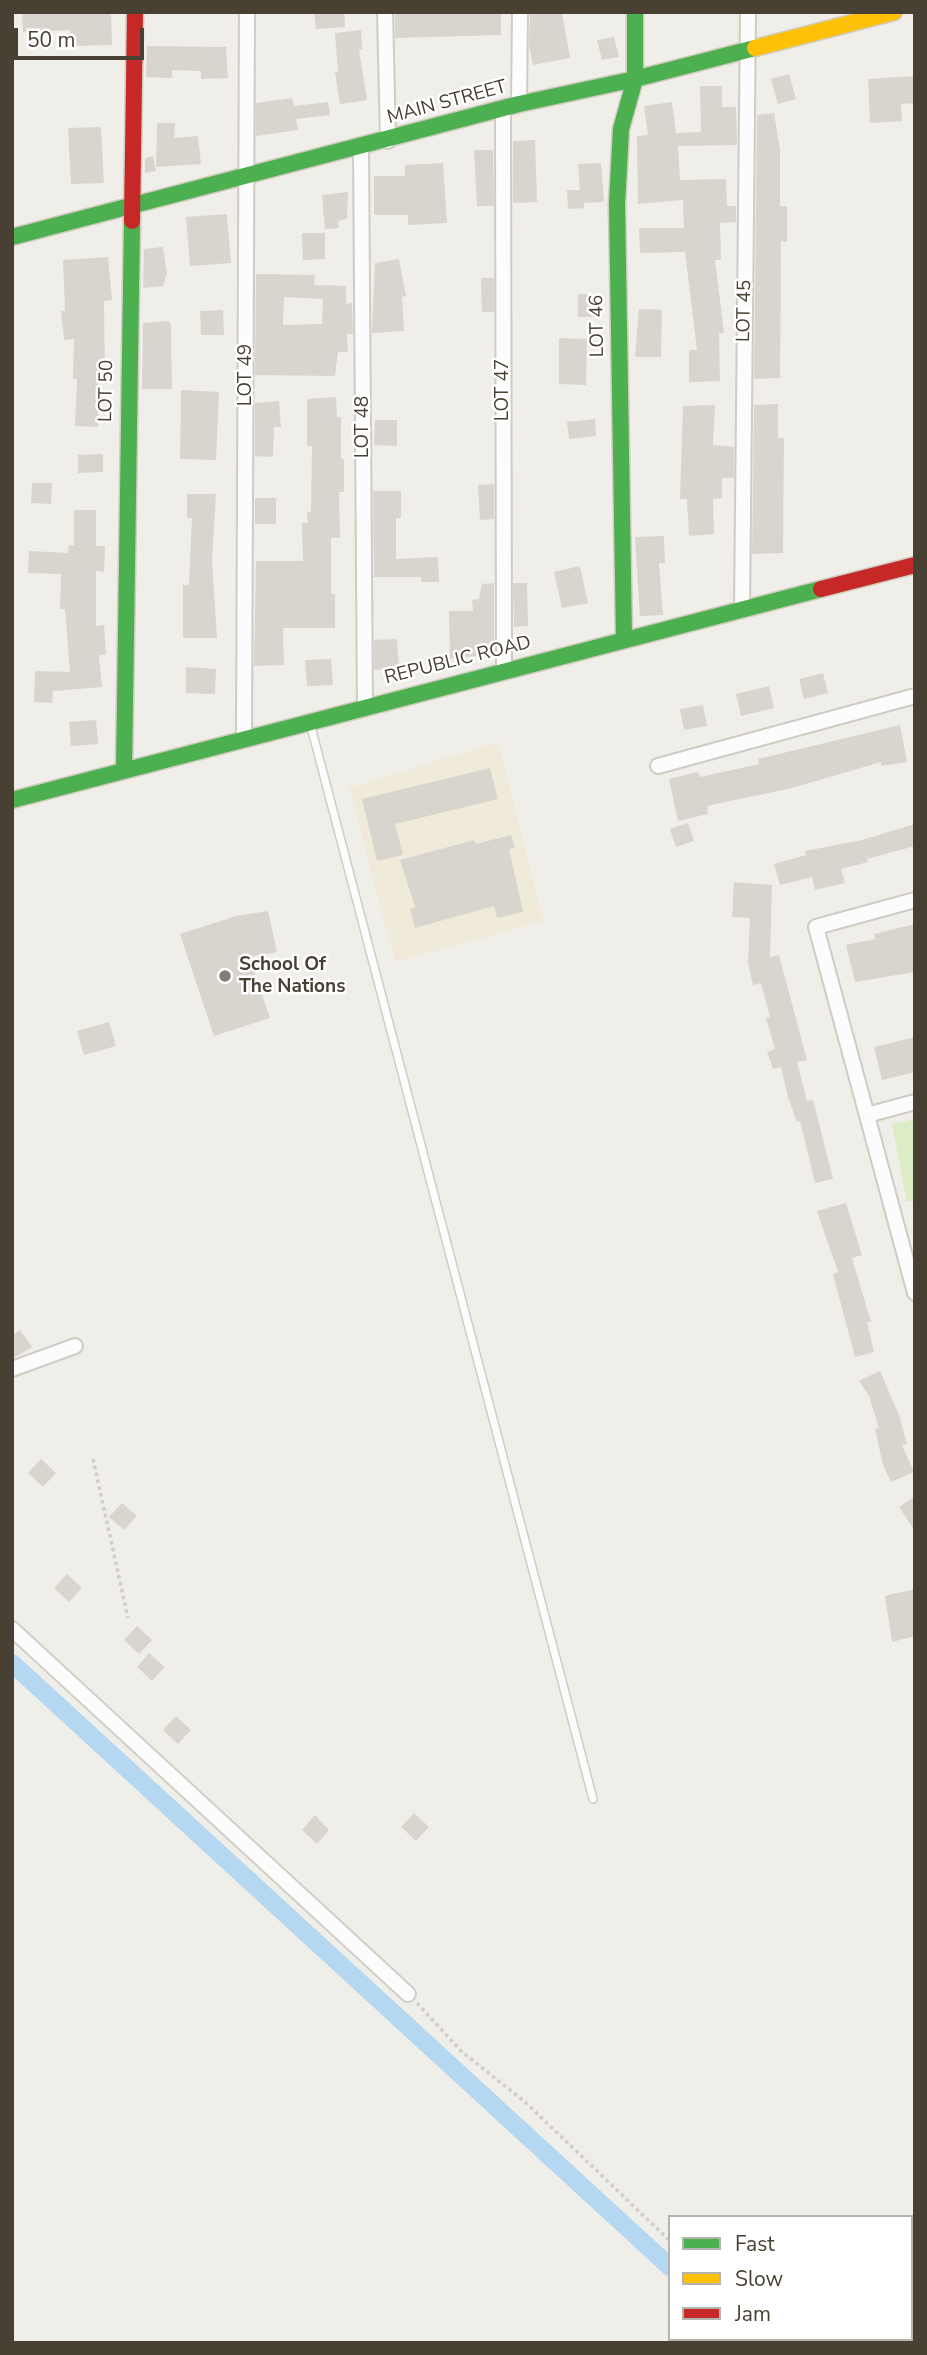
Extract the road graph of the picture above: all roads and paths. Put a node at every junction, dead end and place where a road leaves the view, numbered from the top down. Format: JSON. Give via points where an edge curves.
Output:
{"nodes":[{"id":1,"x":135,"y":12,"type":"edge"},
{"id":2,"x":247,"y":12,"type":"edge"},
{"id":3,"x":385,"y":12,"type":"edge"},
{"id":4,"x":520,"y":12,"type":"edge"},
{"id":5,"x":635,"y":12,"type":"edge"},
{"id":6,"x":748,"y":12,"type":"edge"},
{"id":7,"x":894,"y":12,"type":"edge"},
{"id":8,"x":864,"y":16,"type":"edge"},
{"id":9,"x":748,"y":48,"type":"junction"},
{"id":10,"x":635,"y":79,"type":"junction"},
{"id":11,"x":511,"y":107,"type":"junction"},
{"id":12,"x":388,"y":141,"type":"junction"},
{"id":13,"x":361,"y":148,"type":"junction"},
{"id":14,"x":246,"y":177,"type":"junction"},
{"id":15,"x":131,"y":207,"type":"junction"},
{"id":16,"x":12,"y":237,"type":"edge"},
{"id":17,"x":915,"y":565,"type":"edge"},
{"id":18,"x":742,"y":609,"type":"junction"},
{"id":19,"x":624,"y":640,"type":"junction"},
{"id":20,"x":504,"y":671,"type":"junction"},
{"id":21,"x":915,"y":696,"type":"edge"},
{"id":22,"x":365,"y":706,"type":"junction"},
{"id":23,"x":310,"y":722,"type":"junction"},
{"id":24,"x":244,"y":738,"type":"junction"},
{"id":25,"x":659,"y":766,"type":"dead end"},
{"id":26,"x":124,"y":770,"type":"junction"},
{"id":27,"x":12,"y":800,"type":"edge"},
{"id":28,"x":915,"y":900,"type":"edge"},
{"id":29,"x":915,"y":1102,"type":"edge"},
{"id":30,"x":867,"y":1115,"type":"junction"},
{"id":31,"x":912,"y":1272,"type":"edge"},
{"id":32,"x":915,"y":1293,"type":"edge"},
{"id":33,"x":75,"y":1346,"type":"dead end"},
{"id":34,"x":12,"y":1369,"type":"edge"},
{"id":35,"x":93,"y":1459,"type":"dead end"},
{"id":36,"x":128,"y":1618,"type":"dead end"},
{"id":37,"x":12,"y":1629,"type":"edge"},
{"id":38,"x":593,"y":1800,"type":"dead end"},
{"id":39,"x":408,"y":1994,"type":"joint"},
{"id":40,"x":668,"y":2239,"type":"edge"}],
"edges":[{"from":1,"to":15,"type":"street","name":"LOT 50"},
{"from":2,"to":14,"type":"street","name":"LOT 49"},
{"from":3,"to":12,"type":"street"},
{"from":4,"to":11,"type":"street","name":"LOT 47"},
{"from":5,"to":10,"type":"street","name":"LOT 46"},
{"from":6,"to":9,"type":"street","name":"LOT 45"},
{"from":7,"to":8,"type":"street","name":"MAIN STREET"},
{"from":8,"to":9,"type":"street","name":"MAIN STREET"},
{"from":9,"to":10,"type":"street","name":"MAIN STREET"},
{"from":9,"to":18,"type":"street","name":"LOT 45"},
{"from":10,"to":11,"type":"street","name":"MAIN STREET"},
{"from":10,"to":19,"type":"street","name":"LOT 46","via":[[621,129],[617,204]]},
{"from":11,"to":12,"type":"street","name":"MAIN STREET"},
{"from":11,"to":20,"type":"street","name":"LOT 47"},
{"from":12,"to":13,"type":"street","name":"MAIN STREET"},
{"from":13,"to":14,"type":"street","name":"MAIN STREET"},
{"from":13,"to":22,"type":"street","name":"LOT 48"},
{"from":14,"to":15,"type":"street","name":"MAIN STREET"},
{"from":14,"to":24,"type":"street","name":"LOT 49"},
{"from":15,"to":16,"type":"street","name":"MAIN STREET"},
{"from":15,"to":26,"type":"street","name":"LOT 50"},
{"from":17,"to":18,"type":"street","name":"REPUBLIC ROAD"},
{"from":18,"to":19,"type":"street","name":"REPUBLIC ROAD"},
{"from":19,"to":20,"type":"street","name":"REPUBLIC ROAD"},
{"from":20,"to":22,"type":"street","name":"REPUBLIC ROAD"},
{"from":21,"to":25,"type":"street"},
{"from":22,"to":23,"type":"street","name":"REPUBLIC ROAD"},
{"from":23,"to":24,"type":"street","name":"REPUBLIC ROAD"},
{"from":23,"to":38,"type":"lane"},
{"from":24,"to":26,"type":"street","name":"REPUBLIC ROAD"},
{"from":26,"to":27,"type":"street","name":"REPUBLIC ROAD"},
{"from":28,"to":30,"type":"street","via":[[816,927]]},
{"from":29,"to":30,"type":"street"},
{"from":30,"to":31,"type":"street"},
{"from":31,"to":32,"type":"street"},
{"from":33,"to":34,"type":"street"},
{"from":35,"to":36,"type":"path"},
{"from":37,"to":39,"type":"street"},
{"from":39,"to":40,"type":"path","via":[[461,2051],[525,2102]]}]}
